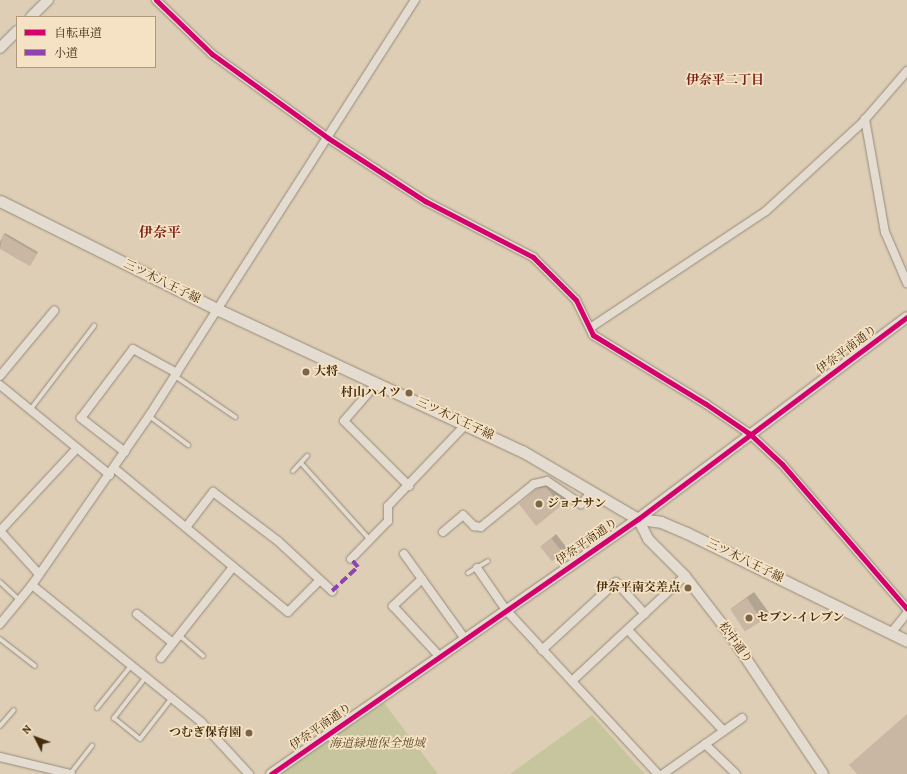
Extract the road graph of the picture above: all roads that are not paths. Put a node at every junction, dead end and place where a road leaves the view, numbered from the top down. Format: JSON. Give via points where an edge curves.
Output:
{"nodes":[{"id":1,"x":48,"y":0,"type":"edge"},
{"id":2,"x":156,"y":0,"type":"edge"},
{"id":3,"x":415,"y":0,"type":"edge"},
{"id":4,"x":32,"y":16,"type":"edge"},
{"id":5,"x":16,"y":32,"type":"edge"},
{"id":6,"x":0,"y":48,"type":"edge"},
{"id":7,"x":907,"y":71,"type":"edge"},
{"id":8,"x":865,"y":119,"type":"junction"},
{"id":9,"x":328,"y":138,"type":"junction"},
{"id":10,"x":0,"y":201,"type":"edge"},
{"id":11,"x":907,"y":282,"type":"edge"},
{"id":12,"x":219,"y":310,"type":"junction"},
{"id":13,"x":54,"y":311,"type":"dead end"},
{"id":14,"x":907,"y":317,"type":"edge"},
{"id":15,"x":94,"y":326,"type":"dead end"},
{"id":16,"x":590,"y":328,"type":"junction"},
{"id":17,"x":176,"y":375,"type":"junction"},
{"id":18,"x":0,"y":376,"type":"edge"},
{"id":19,"x":377,"y":383,"type":"junction"},
{"id":20,"x":0,"y":385,"type":"edge"},
{"id":21,"x":30,"y":410,"type":"junction"},
{"id":22,"x":149,"y":416,"type":"junction"},
{"id":23,"x":235,"y":416,"type":"dead end"},
{"id":24,"x":466,"y":424,"type":"junction"},
{"id":25,"x":750,"y":434,"type":"junction"},
{"id":26,"x":188,"y":445,"type":"dead end"},
{"id":27,"x":77,"y":448,"type":"junction"},
{"id":28,"x":125,"y":452,"type":"junction"},
{"id":29,"x":307,"y":456,"type":"dead end"},
{"id":30,"x":301,"y":463,"type":"junction"},
{"id":31,"x":112,"y":471,"type":"junction"},
{"id":32,"x":293,"y":471,"type":"dead end"},
{"id":33,"x":409,"y":486,"type":"junction"},
{"id":34,"x":591,"y":493,"type":"junction"},
{"id":35,"x":638,"y":519,"type":"junction"},
{"id":36,"x":187,"y":526,"type":"junction"},
{"id":37,"x":0,"y":531,"type":"edge"},
{"id":38,"x":443,"y":532,"type":"dead end"},
{"id":39,"x":370,"y":540,"type":"junction"},
{"id":40,"x":404,"y":554,"type":"dead end"},
{"id":41,"x":351,"y":559,"type":"dead end"},
{"id":42,"x":488,"y":561,"type":"dead end"},
{"id":43,"x":233,"y":566,"type":"junction"},
{"id":44,"x":477,"y":568,"type":"junction"},
{"id":45,"x":468,"y":573,"type":"dead end"},
{"id":46,"x":39,"y":574,"type":"junction"},
{"id":47,"x":685,"y":576,"type":"junction"},
{"id":48,"x":422,"y":579,"type":"junction"},
{"id":49,"x":320,"y":580,"type":"junction"},
{"id":50,"x":0,"y":582,"type":"edge"},
{"id":51,"x":32,"y":585,"type":"junction"},
{"id":52,"x":332,"y":591,"type":"dead end"},
{"id":53,"x":19,"y":600,"type":"junction"},
{"id":54,"x":907,"y":609,"type":"edge"},
{"id":55,"x":506,"y":610,"type":"junction"},
{"id":56,"x":907,"y":613,"type":"edge"},
{"id":57,"x":137,"y":614,"type":"dead end"},
{"id":58,"x":645,"y":614,"type":"junction"},
{"id":59,"x":0,"y":624,"type":"edge"},
{"id":60,"x":628,"y":630,"type":"junction"},
{"id":61,"x":891,"y":633,"type":"junction"},
{"id":62,"x":179,"y":636,"type":"junction"},
{"id":63,"x":0,"y":639,"type":"edge"},
{"id":64,"x":465,"y":639,"type":"junction"},
{"id":65,"x":907,"y":641,"type":"edge"},
{"id":66,"x":173,"y":643,"type":"junction"},
{"id":67,"x":542,"y":650,"type":"junction"},
{"id":68,"x":203,"y":656,"type":"dead end"},
{"id":69,"x":440,"y":657,"type":"junction"},
{"id":70,"x":161,"y":658,"type":"dead end"},
{"id":71,"x":35,"y":666,"type":"dead end"},
{"id":72,"x":130,"y":667,"type":"junction"},
{"id":73,"x":146,"y":678,"type":"junction"},
{"id":74,"x":572,"y":681,"type":"junction"},
{"id":75,"x":172,"y":699,"type":"junction"},
{"id":76,"x":97,"y":708,"type":"dead end"},
{"id":77,"x":14,"y":710,"type":"dead end"},
{"id":78,"x":742,"y":718,"type":"dead end"},
{"id":79,"x":0,"y":726,"type":"edge"},
{"id":80,"x":724,"y":731,"type":"junction"},
{"id":81,"x":705,"y":744,"type":"junction"},
{"id":82,"x":92,"y":746,"type":"dead end"},
{"id":83,"x":0,"y":757,"type":"edge"},
{"id":84,"x":71,"y":774,"type":"edge"},
{"id":85,"x":249,"y":774,"type":"edge"},
{"id":86,"x":271,"y":774,"type":"edge"},
{"id":87,"x":658,"y":774,"type":"edge"},
{"id":88,"x":663,"y":774,"type":"edge"},
{"id":89,"x":736,"y":774,"type":"edge"},
{"id":90,"x":823,"y":774,"type":"edge"}],
"edges":[{"from":1,"to":4,"type":"street"},
{"from":2,"to":9,"type":"street","via":[[212,54]]},
{"from":3,"to":9,"type":"street"},
{"from":5,"to":6,"type":"street"},
{"from":7,"to":8,"type":"street"},
{"from":8,"to":11,"type":"street","via":[[885,232]]},
{"from":8,"to":16,"type":"street","via":[[766,211]]},
{"from":9,"to":12,"type":"street"},
{"from":9,"to":16,"type":"street","via":[[425,201],[533,257],[576,300]]},
{"from":10,"to":12,"type":"main road","name":"三ツ木八王子線"},
{"from":12,"to":17,"type":"street"},
{"from":12,"to":19,"type":"main road","name":"三ツ木八王子線"},
{"from":13,"to":18,"type":"street"},
{"from":14,"to":25,"type":"street","name":"伊奈平南通り"},
{"from":15,"to":21,"type":"lane"},
{"from":16,"to":25,"type":"street","via":[[593,335]]},
{"from":17,"to":22,"type":"street"},
{"from":17,"to":23,"type":"lane"},
{"from":17,"to":28,"type":"street","via":[[132,349],[81,418]]},
{"from":19,"to":24,"type":"main road","name":"三ツ木八王子線"},
{"from":19,"to":33,"type":"street","via":[[344,421]]},
{"from":20,"to":21,"type":"street"},
{"from":21,"to":27,"type":"street"},
{"from":22,"to":26,"type":"lane"},
{"from":22,"to":28,"type":"street"},
{"from":24,"to":33,"type":"street"},
{"from":24,"to":34,"type":"main road","name":"三ツ木八王子線","via":[[522,451]]},
{"from":25,"to":35,"type":"street","name":"伊奈平南通り"},
{"from":25,"to":54,"type":"street","via":[[782,464]]},
{"from":27,"to":31,"type":"street"},
{"from":27,"to":37,"type":"street"},
{"from":28,"to":31,"type":"street"},
{"from":29,"to":30,"type":"lane"},
{"from":30,"to":32,"type":"lane"},
{"from":30,"to":39,"type":"lane"},
{"from":31,"to":36,"type":"street"},
{"from":31,"to":46,"type":"street"},
{"from":33,"to":39,"type":"street","via":[[388,506],[388,521]]},
{"from":34,"to":35,"type":"main road","name":"三ツ木八王子線"},
{"from":34,"to":38,"type":"street","via":[[581,504],[547,481],[534,484],[482,527],[474,526],[463,515]]},
{"from":35,"to":47,"type":"street","name":"松中通り","via":[[648,539]]},
{"from":35,"to":55,"type":"street","name":"伊奈平南通り"},
{"from":35,"to":61,"type":"main road","name":"三ツ木八王子線","via":[[661,522],[687,533]]},
{"from":36,"to":43,"type":"street"},
{"from":36,"to":49,"type":"street","via":[[213,492],[278,541]]},
{"from":37,"to":46,"type":"street"},
{"from":39,"to":41,"type":"street"},
{"from":40,"to":48,"type":"street"},
{"from":42,"to":44,"type":"lane"},
{"from":43,"to":49,"type":"street","via":[[288,612]]},
{"from":43,"to":62,"type":"street"},
{"from":44,"to":45,"type":"lane"},
{"from":44,"to":55,"type":"street"},
{"from":46,"to":51,"type":"street"},
{"from":47,"to":58,"type":"street"},
{"from":47,"to":90,"type":"street","name":"松中通り","via":[[776,699]]},
{"from":48,"to":64,"type":"street"},
{"from":48,"to":69,"type":"street","via":[[393,606]]},
{"from":49,"to":52,"type":"street"},
{"from":50,"to":53,"type":"lane"},
{"from":51,"to":53,"type":"street"},
{"from":51,"to":72,"type":"street"},
{"from":53,"to":59,"type":"street"},
{"from":55,"to":64,"type":"street","name":"伊奈平南通り"},
{"from":55,"to":67,"type":"street"},
{"from":56,"to":61,"type":"street"},
{"from":57,"to":66,"type":"street"},
{"from":58,"to":60,"type":"street"},
{"from":58,"to":67,"type":"street","via":[[616,582]]},
{"from":60,"to":74,"type":"street"},
{"from":60,"to":80,"type":"street"},
{"from":61,"to":65,"type":"main road","name":"三ツ木八王子線"},
{"from":62,"to":66,"type":"street"},
{"from":62,"to":68,"type":"lane"},
{"from":63,"to":71,"type":"lane"},
{"from":64,"to":69,"type":"street","name":"伊奈平南通り"},
{"from":66,"to":70,"type":"street"},
{"from":67,"to":74,"type":"street"},
{"from":69,"to":86,"type":"street","name":"伊奈平南通り"},
{"from":72,"to":73,"type":"street"},
{"from":72,"to":76,"type":"lane"},
{"from":73,"to":75,"type":"street"},
{"from":73,"to":75,"type":"lane","via":[[114,718],[140,739]]},
{"from":74,"to":87,"type":"street"},
{"from":75,"to":85,"type":"street","via":[[227,746]]},
{"from":77,"to":79,"type":"lane"},
{"from":78,"to":80,"type":"street"},
{"from":80,"to":81,"type":"street"},
{"from":81,"to":88,"type":"street"},
{"from":81,"to":89,"type":"street"},
{"from":82,"to":84,"type":"lane"},
{"from":83,"to":84,"type":"street"}]}
